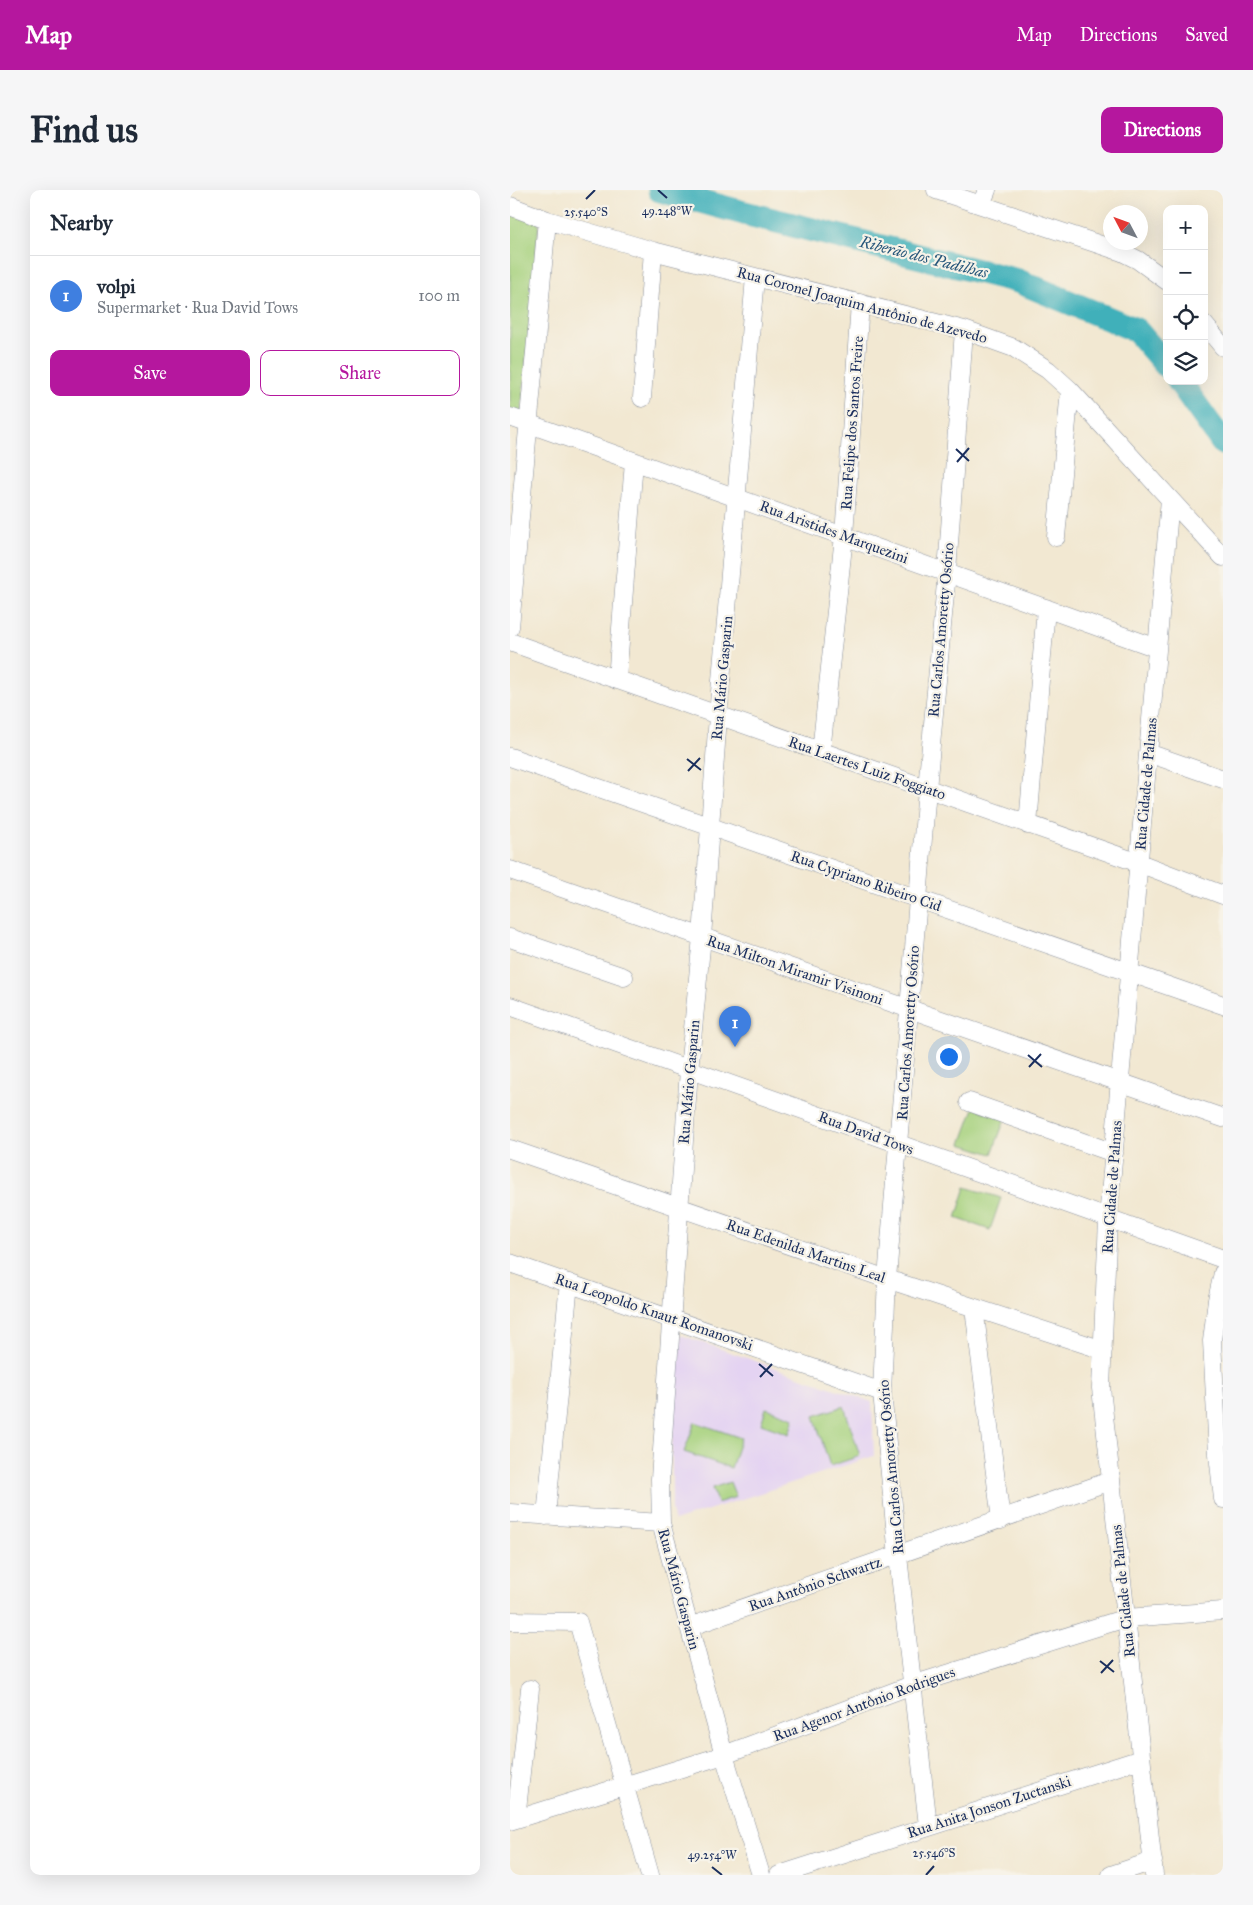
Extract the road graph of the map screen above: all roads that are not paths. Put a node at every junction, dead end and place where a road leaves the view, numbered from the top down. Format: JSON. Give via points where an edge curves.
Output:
{"nodes":[{"id":1,"x":936,"y":190,"type":"edge"},
{"id":2,"x":984,"y":198,"type":"edge"},
{"id":3,"x":510,"y":206,"type":"edge"},
{"id":4,"x":547,"y":220,"type":"junction"},
{"id":5,"x":653,"y":251,"type":"junction"},
{"id":6,"x":755,"y":277,"type":"junction"},
{"id":7,"x":1163,"y":278,"type":"edge"},
{"id":8,"x":860,"y":303,"type":"junction"},
{"id":9,"x":1208,"y":329,"type":"edge"},
{"id":10,"x":964,"y":330,"type":"junction"},
{"id":11,"x":1223,"y":347,"type":"edge"},
{"id":12,"x":1070,"y":390,"type":"junction"},
{"id":13,"x":642,"y":398,"type":"dead end"},
{"id":14,"x":510,"y":417,"type":"edge"},
{"id":15,"x":528,"y":423,"type":"junction"},
{"id":16,"x":634,"y":461,"type":"junction"},
{"id":17,"x":737,"y":498,"type":"junction"},
{"id":18,"x":1170,"y":499,"type":"junction"},
{"id":19,"x":844,"y":536,"type":"junction"},
{"id":20,"x":1056,"y":537,"type":"dead end"},
{"id":21,"x":1223,"y":557,"type":"edge"},
{"id":22,"x":947,"y":572,"type":"junction"},
{"id":23,"x":1046,"y":608,"type":"junction"},
{"id":24,"x":510,"y":627,"type":"edge"},
{"id":25,"x":510,"y":642,"type":"edge"},
{"id":26,"x":1157,"y":648,"type":"junction"},
{"id":27,"x":617,"y":680,"type":"junction"},
{"id":28,"x":718,"y":716,"type":"junction"},
{"id":29,"x":821,"y":752,"type":"junction"},
{"id":30,"x":1148,"y":753,"type":"junction"},
{"id":31,"x":510,"y":757,"type":"edge"},
{"id":32,"x":1223,"y":779,"type":"edge"},
{"id":33,"x":927,"y":789,"type":"junction"},
{"id":34,"x":1028,"y":825,"type":"junction"},
{"id":35,"x":711,"y":827,"type":"junction"},
{"id":36,"x":1139,"y":863,"type":"junction"},
{"id":37,"x":510,"y":870,"type":"edge"},
{"id":38,"x":1223,"y":895,"type":"edge"},
{"id":39,"x":918,"y":899,"type":"junction"},
{"id":40,"x":702,"y":937,"type":"junction"},
{"id":41,"x":510,"y":938,"type":"edge"},
{"id":42,"x":1129,"y":973,"type":"junction"},
{"id":43,"x":624,"y":977,"type":"dead end"},
{"id":44,"x":1223,"y":1005,"type":"edge"},
{"id":45,"x":510,"y":1006,"type":"edge"},
{"id":46,"x":909,"y":1010,"type":"junction"},
{"id":47,"x":689,"y":1070,"type":"junction"},
{"id":48,"x":1120,"y":1083,"type":"junction"},
{"id":49,"x":970,"y":1102,"type":"dead end"},
{"id":50,"x":1223,"y":1118,"type":"edge"},
{"id":51,"x":899,"y":1144,"type":"junction"},
{"id":52,"x":510,"y":1149,"type":"edge"},
{"id":53,"x":1114,"y":1153,"type":"junction"},
{"id":54,"x":679,"y":1207,"type":"junction"},
{"id":55,"x":1108,"y":1219,"type":"junction"},
{"id":56,"x":1223,"y":1259,"type":"edge"},
{"id":57,"x":510,"y":1263,"type":"edge"},
{"id":58,"x":1223,"y":1273,"type":"edge"},
{"id":59,"x":887,"y":1279,"type":"junction"},
{"id":60,"x":569,"y":1283,"type":"junction"},
{"id":61,"x":974,"y":1308,"type":"junction"},
{"id":62,"x":671,"y":1318,"type":"junction"},
{"id":63,"x":1103,"y":1350,"type":"junction"},
{"id":64,"x":882,"y":1392,"type":"junction"},
{"id":65,"x":1110,"y":1481,"type":"junction"},
{"id":66,"x":1223,"y":1499,"type":"edge"},
{"id":67,"x":510,"y":1513,"type":"edge"},
{"id":68,"x":546,"y":1516,"type":"junction"},
{"id":69,"x":1001,"y":1520,"type":"junction"},
{"id":70,"x":660,"y":1523,"type":"junction"},
{"id":71,"x":898,"y":1556,"type":"junction"},
{"id":72,"x":1223,"y":1611,"type":"edge"},
{"id":73,"x":1126,"y":1618,"type":"junction"},
{"id":74,"x":510,"y":1621,"type":"edge"},
{"id":75,"x":689,"y":1627,"type":"junction"},
{"id":76,"x":912,"y":1685,"type":"junction"},
{"id":77,"x":530,"y":1689,"type":"dead end"},
{"id":78,"x":724,"y":1755,"type":"junction"},
{"id":79,"x":1141,"y":1759,"type":"junction"},
{"id":80,"x":624,"y":1784,"type":"junction"},
{"id":81,"x":513,"y":1820,"type":"edge"},
{"id":82,"x":928,"y":1826,"type":"junction"},
{"id":83,"x":1153,"y":1868,"type":"edge"},
{"id":84,"x":650,"y":1875,"type":"edge"},
{"id":85,"x":761,"y":1875,"type":"edge"},
{"id":86,"x":779,"y":1875,"type":"edge"},
{"id":87,"x":1111,"y":1875,"type":"edge"}],
"edges":[{"from":1,"to":2,"type":"street"},
{"from":2,"to":7,"type":"street","via":[[1122,252]]},
{"from":3,"to":4,"type":"street","name":"Rua Coronel Joaquim Antônio de Azevedo"},
{"from":4,"to":5,"type":"street","name":"Rua Coronel Joaquim Antônio de Azevedo"},
{"from":4,"to":15,"type":"street"},
{"from":5,"to":6,"type":"street","name":"Rua Coronel Joaquim Antônio de Azevedo"},
{"from":5,"to":13,"type":"street"},
{"from":6,"to":8,"type":"street","name":"Rua Coronel Joaquim Antônio de Azevedo"},
{"from":6,"to":17,"type":"street","name":"Rua Mário Gasparin"},
{"from":8,"to":10,"type":"street","name":"Rua Coronel Joaquim Antônio de Azevedo"},
{"from":8,"to":19,"type":"street","name":"Rua Felipe dos Santos Freire"},
{"from":9,"to":11,"type":"street"},
{"from":10,"to":12,"type":"street","name":"Rua Coronel Joaquim Antônio de Azevedo","via":[[1014,348],[1048,370]]},
{"from":10,"to":22,"type":"street","name":"Rua Carlos Amoretty Osório"},
{"from":12,"to":18,"type":"street","name":"Rua Coronel Joaquim Antônio de Azevedo"},
{"from":12,"to":20,"type":"street"},
{"from":14,"to":15,"type":"street","name":"Rua Aristides Marquezini"},
{"from":15,"to":16,"type":"street","name":"Rua Aristides Marquezini"},
{"from":15,"to":24,"type":"street"},
{"from":16,"to":17,"type":"street","name":"Rua Aristides Marquezini"},
{"from":16,"to":27,"type":"street"},
{"from":17,"to":19,"type":"street","name":"Rua Aristides Marquezini"},
{"from":17,"to":28,"type":"street","name":"Rua Mário Gasparin"},
{"from":18,"to":21,"type":"street","name":"Rua Coronel Joaquim Antônio de Azevedo"},
{"from":18,"to":26,"type":"street","name":"Rua Cidade de Palmas"},
{"from":19,"to":22,"type":"street","name":"Rua Aristides Marquezini"},
{"from":19,"to":29,"type":"street","name":"Rua Felipe dos Santos Freire"},
{"from":22,"to":23,"type":"street","name":"Rua Aristides Marquezini"},
{"from":22,"to":33,"type":"street","name":"Rua Carlos Amoretty Osório"},
{"from":23,"to":26,"type":"street","name":"Rua Aristides Marquezini"},
{"from":23,"to":34,"type":"street"},
{"from":25,"to":27,"type":"street","name":"Rua Laertes Luiz Foggiato"},
{"from":26,"to":30,"type":"street","name":"Rua Cidade de Palmas"},
{"from":27,"to":28,"type":"street","name":"Rua Laertes Luiz Foggiato"},
{"from":28,"to":29,"type":"street","name":"Rua Laertes Luiz Foggiato"},
{"from":28,"to":35,"type":"street","name":"Rua Mário Gasparin"},
{"from":29,"to":33,"type":"street","name":"Rua Laertes Luiz Foggiato"},
{"from":30,"to":32,"type":"street"},
{"from":30,"to":36,"type":"street","name":"Rua Cidade de Palmas"},
{"from":31,"to":35,"type":"street","name":"Rua Cypriano Ribeiro Cid"},
{"from":33,"to":34,"type":"street","name":"Rua Laertes Luiz Foggiato"},
{"from":33,"to":39,"type":"street","name":"Rua Carlos Amoretty Osório"},
{"from":34,"to":36,"type":"street","name":"Rua Laertes Luiz Foggiato"},
{"from":35,"to":39,"type":"street","name":"Rua Cypriano Ribeiro Cid"},
{"from":35,"to":40,"type":"street","name":"Rua Mário Gasparin"},
{"from":36,"to":38,"type":"street","name":"Rua Laertes Luiz Foggiato"},
{"from":36,"to":42,"type":"street","name":"Rua Cidade de Palmas"},
{"from":37,"to":40,"type":"street","name":"Rua Milton Miramir Visinoni"},
{"from":39,"to":42,"type":"street","name":"Rua Cypriano Ribeiro Cid"},
{"from":39,"to":46,"type":"street","name":"Rua Carlos Amoretty Osório"},
{"from":40,"to":46,"type":"street","name":"Rua Milton Miramir Visinoni"},
{"from":40,"to":47,"type":"street","name":"Rua Mário Gasparin"},
{"from":41,"to":43,"type":"street"},
{"from":42,"to":44,"type":"street","name":"Rua Cypriano Ribeiro Cid"},
{"from":42,"to":48,"type":"street","name":"Rua Cidade de Palmas"},
{"from":45,"to":47,"type":"street","name":"Rua David Tows"},
{"from":46,"to":48,"type":"street","name":"Rua Milton Miramir Visinoni"},
{"from":46,"to":51,"type":"street","name":"Rua Carlos Amoretty Osório"},
{"from":47,"to":51,"type":"street","name":"Rua David Tows"},
{"from":47,"to":54,"type":"street","name":"Rua Mário Gasparin"},
{"from":48,"to":50,"type":"street","name":"Rua Milton Miramir Visinoni"},
{"from":48,"to":53,"type":"street","name":"Rua Cidade de Palmas"},
{"from":49,"to":53,"type":"street"},
{"from":51,"to":55,"type":"street","name":"Rua David Tows"},
{"from":51,"to":59,"type":"street","name":"Rua Carlos Amoretty Osório"},
{"from":52,"to":54,"type":"street","name":"Rua Edenilda Martins Leal"},
{"from":53,"to":55,"type":"street","name":"Rua Cidade de Palmas"},
{"from":54,"to":59,"type":"street","name":"Rua Edenilda Martins Leal"},
{"from":54,"to":62,"type":"street","name":"Rua Mário Gasparin"},
{"from":55,"to":56,"type":"street","name":"Rua David Tows"},
{"from":55,"to":63,"type":"street","name":"Rua Cidade de Palmas"},
{"from":57,"to":60,"type":"street","name":"Rua Leopoldo Knaut Romanovski"},
{"from":58,"to":66,"type":"street","via":[[1212,1341]]},
{"from":59,"to":61,"type":"street","name":"Rua Edenilda Martins Leal"},
{"from":59,"to":64,"type":"street","name":"Rua Carlos Amoretty Osório"},
{"from":60,"to":62,"type":"street","name":"Rua Leopoldo Knaut Romanovski"},
{"from":60,"to":68,"type":"street"},
{"from":61,"to":63,"type":"street","name":"Rua Edenilda Martins Leal"},
{"from":61,"to":69,"type":"street"},
{"from":62,"to":64,"type":"street","name":"Rua Leopoldo Knaut Romanovski"},
{"from":62,"to":70,"type":"street","name":"Rua Mário Gasparin"},
{"from":63,"to":65,"type":"street","name":"Rua Cidade de Palmas","via":[[1102,1388]]},
{"from":64,"to":71,"type":"street","name":"Rua Carlos Amoretty Osório"},
{"from":65,"to":69,"type":"street","name":"Rua Antônio Schwartz"},
{"from":65,"to":73,"type":"street","name":"Rua Cidade de Palmas"},
{"from":67,"to":68,"type":"street"},
{"from":68,"to":70,"type":"street"},
{"from":69,"to":71,"type":"street","name":"Rua Antônio Schwartz"},
{"from":70,"to":75,"type":"street","name":"Rua Mário Gasparin"},
{"from":71,"to":75,"type":"street","name":"Rua Antônio Schwartz"},
{"from":71,"to":76,"type":"street","name":"Rua Carlos Amoretty Osório"},
{"from":72,"to":73,"type":"street","name":"Rua Agenor Antônio Rodrigues"},
{"from":73,"to":76,"type":"street","name":"Rua Agenor Antônio Rodrigues"},
{"from":73,"to":79,"type":"street","name":"Rua Cidade de Palmas"},
{"from":74,"to":80,"type":"street","via":[[578,1622]]},
{"from":75,"to":78,"type":"street","name":"Rua Mário Gasparin"},
{"from":76,"to":78,"type":"street","name":"Rua Agenor Antônio Rodrigues"},
{"from":76,"to":82,"type":"street","name":"Rua Carlos Amoretty Osório"},
{"from":77,"to":81,"type":"street"},
{"from":78,"to":80,"type":"street","name":"Rua Agenor Antônio Rodrigues"},
{"from":78,"to":85,"type":"street","name":"Rua Mário Gasparin"},
{"from":79,"to":82,"type":"street","name":"Rua Anita Jonson Zuctanski"},
{"from":79,"to":83,"type":"street","name":"Rua Cidade de Palmas"},
{"from":80,"to":81,"type":"street","name":"Rua Agenor Antônio Rodrigues"},
{"from":80,"to":84,"type":"street"},
{"from":82,"to":86,"type":"street","name":"Rua Anita Jonson Zuctanski"},
{"from":83,"to":87,"type":"street"}]}
